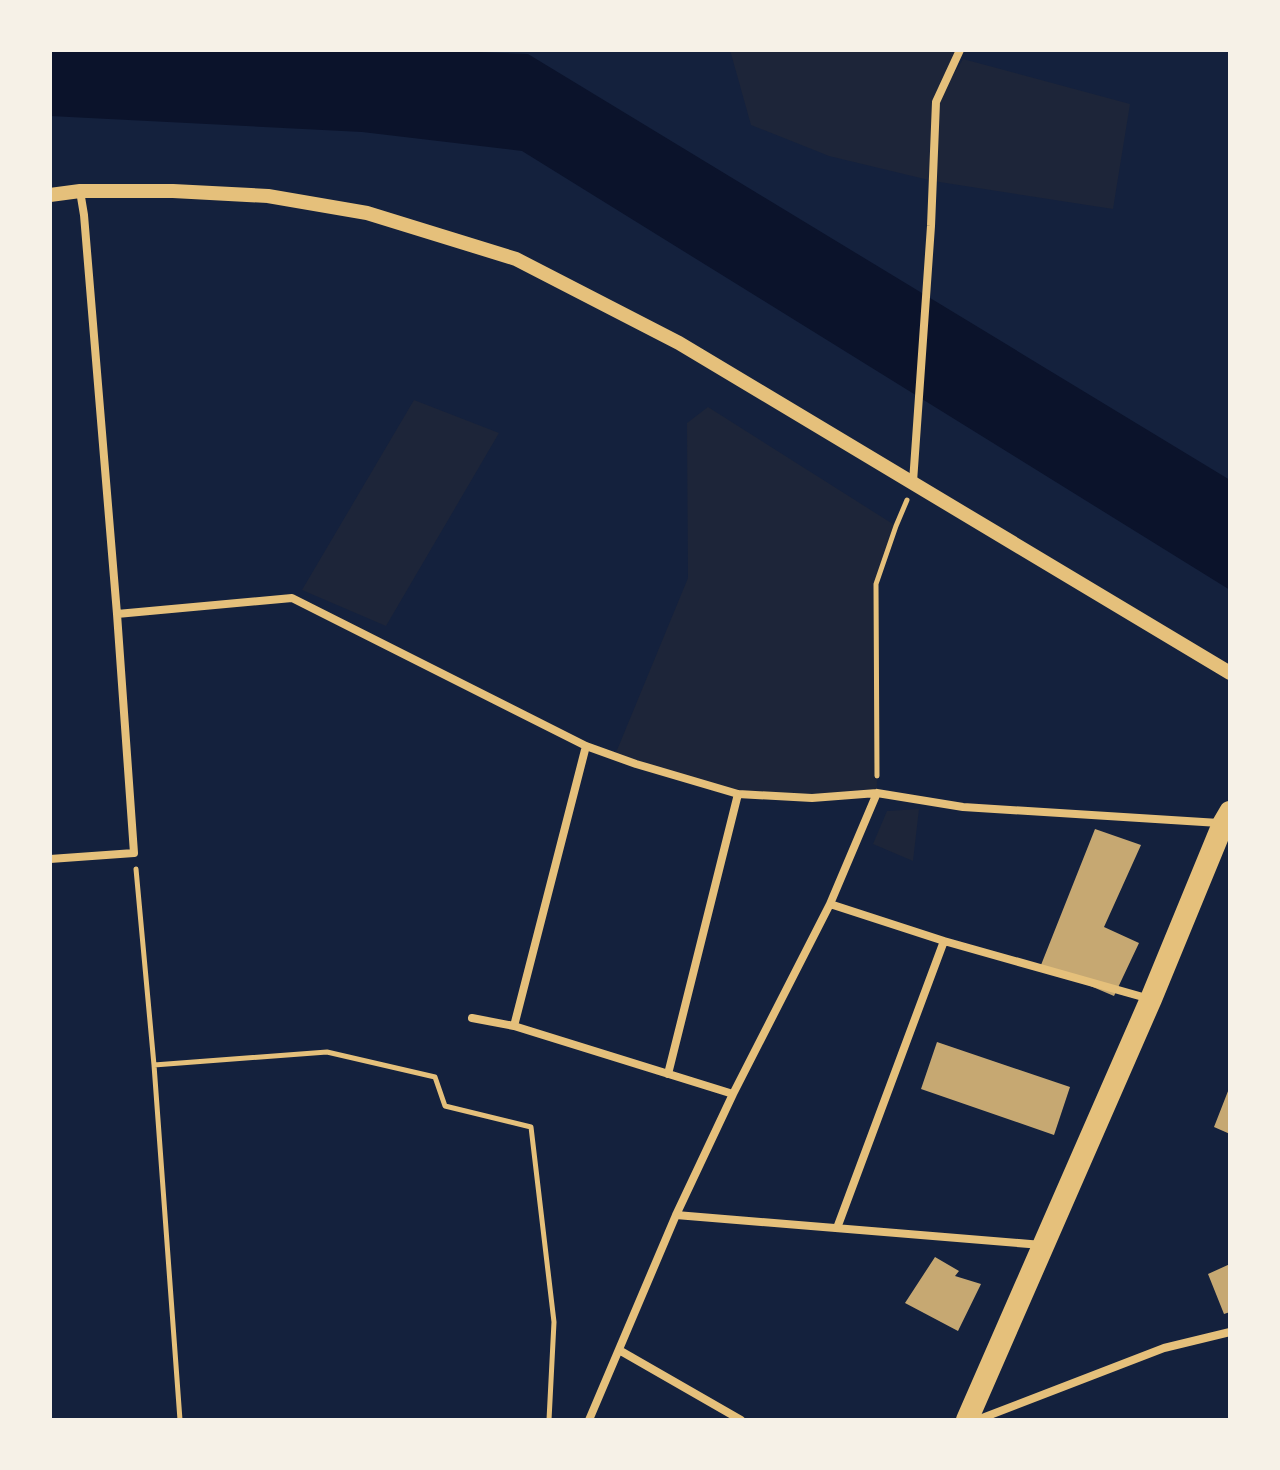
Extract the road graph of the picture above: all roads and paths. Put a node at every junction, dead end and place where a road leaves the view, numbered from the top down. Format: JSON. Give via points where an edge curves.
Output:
{"nodes":[{"id":1,"x":960,"y":50,"type":"edge"},
{"id":2,"x":80,"y":191,"type":"junction"},
{"id":3,"x":50,"y":195,"type":"edge"},
{"id":4,"x":913,"y":482,"type":"junction"},
{"id":5,"x":117,"y":614,"type":"junction"},
{"id":6,"x":1230,"y":673,"type":"edge"},
{"id":7,"x":586,"y":746,"type":"junction"},
{"id":8,"x":877,"y":793,"type":"junction"},
{"id":9,"x":738,"y":794,"type":"junction"},
{"id":10,"x":1227,"y":818,"type":"edge"},
{"id":11,"x":134,"y":853,"type":"junction"},
{"id":12,"x":50,"y":859,"type":"edge"},
{"id":13,"x":830,"y":904,"type":"junction"},
{"id":14,"x":944,"y":941,"type":"junction"},
{"id":15,"x":1151,"y":999,"type":"junction"},
{"id":16,"x":472,"y":1018,"type":"dead end"},
{"id":17,"x":514,"y":1026,"type":"junction"},
{"id":18,"x":154,"y":1065,"type":"junction"},
{"id":19,"x":668,"y":1074,"type":"junction"},
{"id":20,"x":733,"y":1094,"type":"junction"},
{"id":21,"x":676,"y":1215,"type":"junction"},
{"id":22,"x":837,"y":1228,"type":"junction"},
{"id":23,"x":1043,"y":1245,"type":"junction"},
{"id":24,"x":1230,"y":1332,"type":"edge"},
{"id":25,"x":619,"y":1350,"type":"junction"},
{"id":26,"x":724,"y":1416,"type":"edge"},
{"id":27,"x":180,"y":1420,"type":"edge"},
{"id":28,"x":549,"y":1420,"type":"edge"},
{"id":29,"x":589,"y":1420,"type":"edge"},
{"id":30,"x":741,"y":1420,"type":"edge"},
{"id":31,"x":967,"y":1420,"type":"edge"},
{"id":32,"x":977,"y":1420,"type":"edge"}],
"edges":[{"from":1,"to":4,"type":"street","via":[[936,102]]},
{"from":2,"to":3,"type":"street"},
{"from":2,"to":4,"type":"street","via":[[268,196],[367,213],[516,259],[679,343]]},
{"from":2,"to":5,"type":"street"},
{"from":4,"to":6,"type":"street"},
{"from":4,"to":8,"type":"path","via":[[876,584]]},
{"from":5,"to":7,"type":"street","via":[[292,598]]},
{"from":5,"to":11,"type":"street"},
{"from":7,"to":9,"type":"street"},
{"from":7,"to":17,"type":"street"},
{"from":8,"to":9,"type":"street","via":[[812,798]]},
{"from":8,"to":10,"type":"street","via":[[963,807]]},
{"from":8,"to":13,"type":"street"},
{"from":9,"to":19,"type":"street"},
{"from":10,"to":15,"type":"highway"},
{"from":11,"to":12,"type":"street"},
{"from":11,"to":18,"type":"path"},
{"from":13,"to":14,"type":"street"},
{"from":13,"to":20,"type":"street"},
{"from":14,"to":15,"type":"street"},
{"from":14,"to":22,"type":"street"},
{"from":15,"to":23,"type":"highway"},
{"from":16,"to":17,"type":"street"},
{"from":17,"to":19,"type":"street"},
{"from":18,"to":27,"type":"path"},
{"from":18,"to":28,"type":"path","via":[[327,1052],[435,1077],[445,1106],[531,1127],[554,1322]]},
{"from":19,"to":20,"type":"street"},
{"from":20,"to":21,"type":"street"},
{"from":21,"to":22,"type":"street"},
{"from":21,"to":25,"type":"street"},
{"from":22,"to":23,"type":"street"},
{"from":23,"to":31,"type":"highway"},
{"from":24,"to":32,"type":"street","via":[[1164,1348]]},
{"from":25,"to":26,"type":"street"},
{"from":25,"to":29,"type":"street"},
{"from":26,"to":30,"type":"street"}]}
